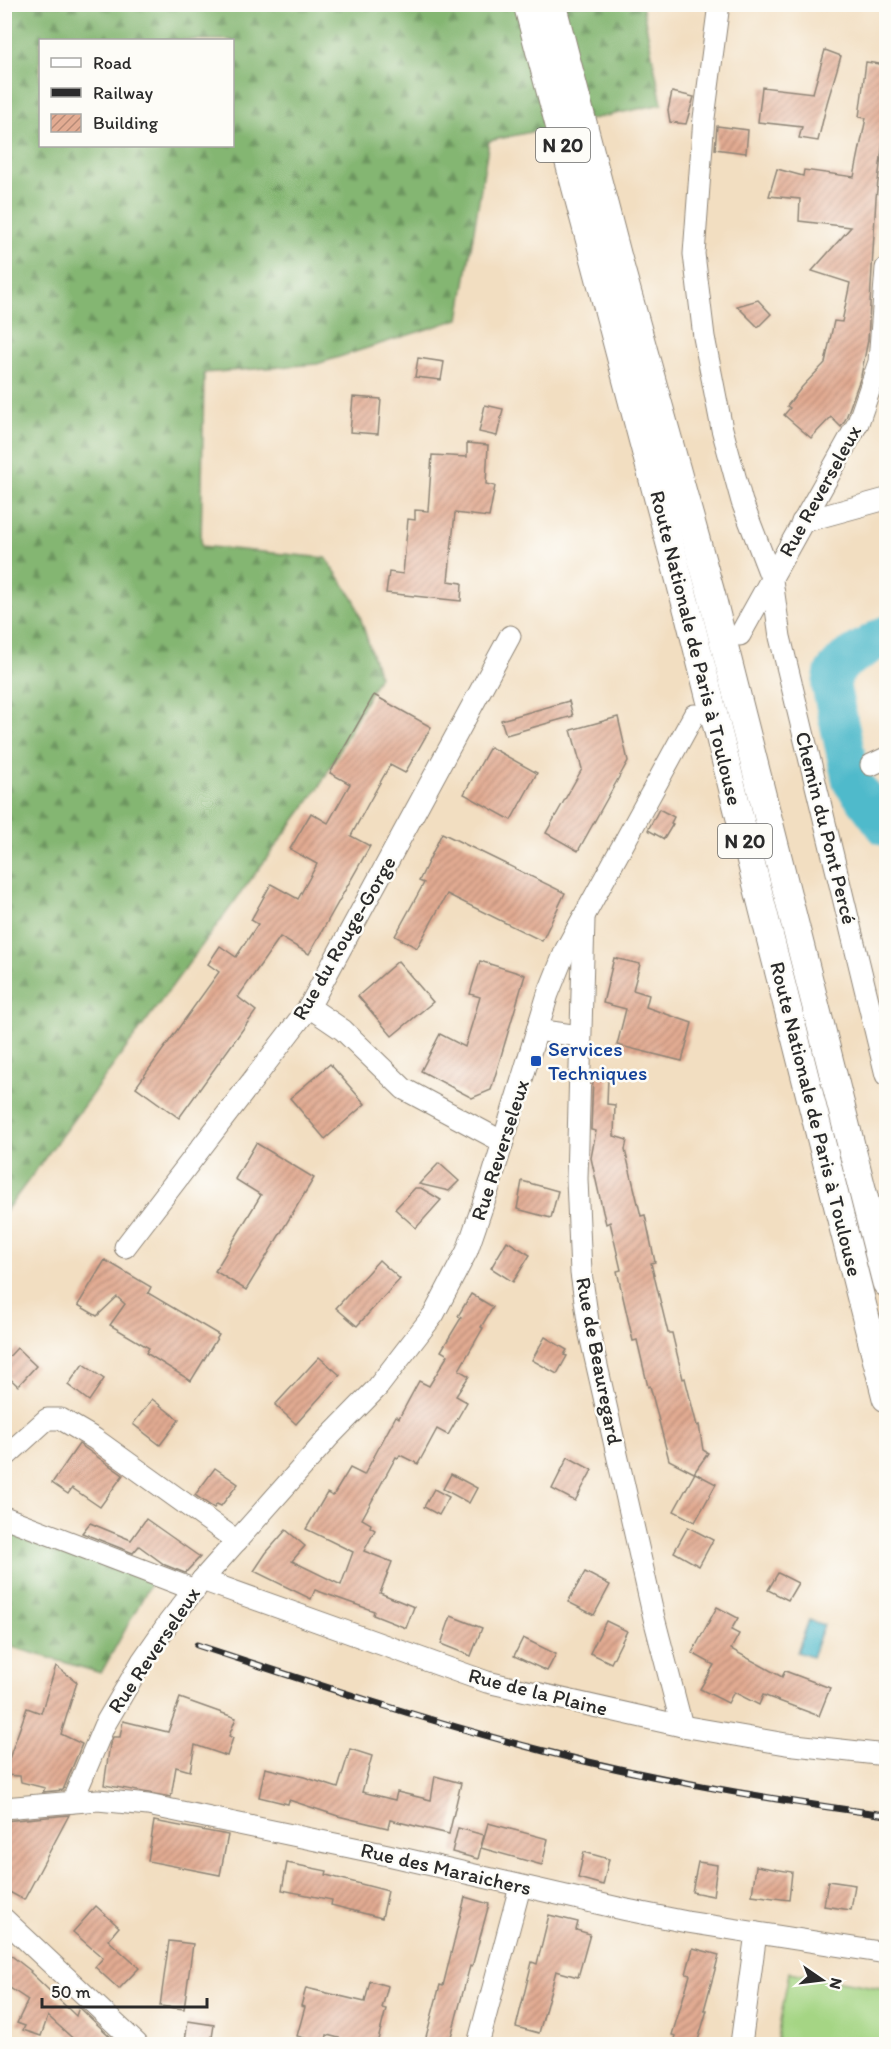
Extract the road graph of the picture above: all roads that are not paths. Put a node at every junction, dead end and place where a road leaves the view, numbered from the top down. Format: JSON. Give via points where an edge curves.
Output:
{"nodes":[{"id":1,"x":527,"y":4,"type":"edge"},
{"id":2,"x":552,"y":4,"type":"edge"},
{"id":3,"x":719,"y":4,"type":"edge"},
{"id":4,"x":886,"y":268,"type":"edge"},
{"id":5,"x":886,"y":499,"type":"edge"},
{"id":6,"x":802,"y":522,"type":"junction"},
{"id":7,"x":772,"y":580,"type":"junction"},
{"id":8,"x":740,"y":635,"type":"dead end"},
{"id":9,"x":510,"y":636,"type":"dead end"},
{"id":10,"x":694,"y":715,"type":"dead end"},
{"id":11,"x":584,"y":916,"type":"junction"},
{"id":12,"x":309,"y":1007,"type":"junction"},
{"id":13,"x":537,"y":1030,"type":"junction"},
{"id":14,"x":579,"y":1036,"type":"junction"},
{"id":15,"x":886,"y":1075,"type":"edge"},
{"id":16,"x":503,"y":1142,"type":"junction"},
{"id":17,"x":125,"y":1247,"type":"dead end"},
{"id":18,"x":886,"y":1283,"type":"edge"},
{"id":19,"x":886,"y":1398,"type":"edge"},
{"id":20,"x":4,"y":1458,"type":"edge"},
{"id":21,"x":4,"y":1517,"type":"edge"},
{"id":22,"x":237,"y":1541,"type":"junction"},
{"id":23,"x":198,"y":1585,"type":"junction"},
{"id":24,"x":682,"y":1726,"type":"junction"},
{"id":25,"x":886,"y":1755,"type":"edge"},
{"id":26,"x":72,"y":1802,"type":"junction"},
{"id":27,"x":4,"y":1808,"type":"edge"},
{"id":28,"x":520,"y":1887,"type":"junction"},
{"id":29,"x":4,"y":1919,"type":"edge"},
{"id":30,"x":756,"y":1933,"type":"junction"},
{"id":31,"x":886,"y":1953,"type":"edge"},
{"id":32,"x":137,"y":2044,"type":"edge"},
{"id":33,"x":478,"y":2044,"type":"edge"},
{"id":34,"x":741,"y":2044,"type":"edge"}],
"edges":[{"from":1,"to":19,"type":"main road","name":"Route Nationale de Paris à Toulouse","number":"N 20","via":[[689,616]]},
{"from":2,"to":18,"type":"main road","name":"Route Nationale de Paris à Toulouse","number":"N 20","via":[[732,671]]},
{"from":3,"to":7,"type":"street","name":"Chemin du Pont Percé","via":[[704,118],[694,254],[722,429],[742,502]]},
{"from":4,"to":6,"type":"street","name":"Rue Reverseleux","via":[[879,362],[870,392],[858,423]]},
{"from":5,"to":6,"type":"street"},
{"from":6,"to":7,"type":"street","name":"Rue Reverseleux"},
{"from":7,"to":8,"type":"street","name":"Rue Reverseleux"},
{"from":7,"to":15,"type":"street","name":"Chemin du Pont Percé","via":[[780,637]]},
{"from":9,"to":12,"type":"street","name":"Rue du Rouge-Gorge"},
{"from":10,"to":11,"type":"street","name":"Rue Reverseleux"},
{"from":11,"to":13,"type":"street","name":"Rue Reverseleux","via":[[566,949]]},
{"from":11,"to":14,"type":"street","name":"Rue de Beauregard"},
{"from":12,"to":16,"type":"street","via":[[342,1030],[404,1089]]},
{"from":12,"to":17,"type":"street","name":"Rue du Rouge-Gorge"},
{"from":13,"to":14,"type":"street"},
{"from":13,"to":16,"type":"street","name":"Rue Reverseleux"},
{"from":14,"to":24,"type":"street","name":"Rue de Beauregard","via":[[577,1179],[581,1274],[593,1347]]},
{"from":16,"to":22,"type":"street","name":"Rue Reverseleux","via":[[467,1251],[434,1314],[377,1388]]},
{"from":20,"to":22,"type":"street","via":[[47,1419],[61,1419]]},
{"from":21,"to":23,"type":"street","name":"Rue de la Plaine"},
{"from":22,"to":23,"type":"street","name":"Rue Reverseleux"},
{"from":23,"to":24,"type":"street","name":"Rue de la Plaine","via":[[487,1682]]},
{"from":23,"to":26,"type":"street","name":"Rue Reverseleux","via":[[142,1661],[104,1726]]},
{"from":24,"to":25,"type":"street","name":"Rue de la Plaine","via":[[786,1744]]},
{"from":26,"to":27,"type":"street","name":"Rue des Maraichers"},
{"from":26,"to":28,"type":"street","name":"Rue des Maraichers","via":[[121,1801],[159,1807]]},
{"from":28,"to":30,"type":"street","name":"Rue des Maraichers"},
{"from":28,"to":33,"type":"street"},
{"from":29,"to":32,"type":"street"},
{"from":30,"to":31,"type":"street","name":"Rue des Maraichers"},
{"from":30,"to":34,"type":"street"}]}
